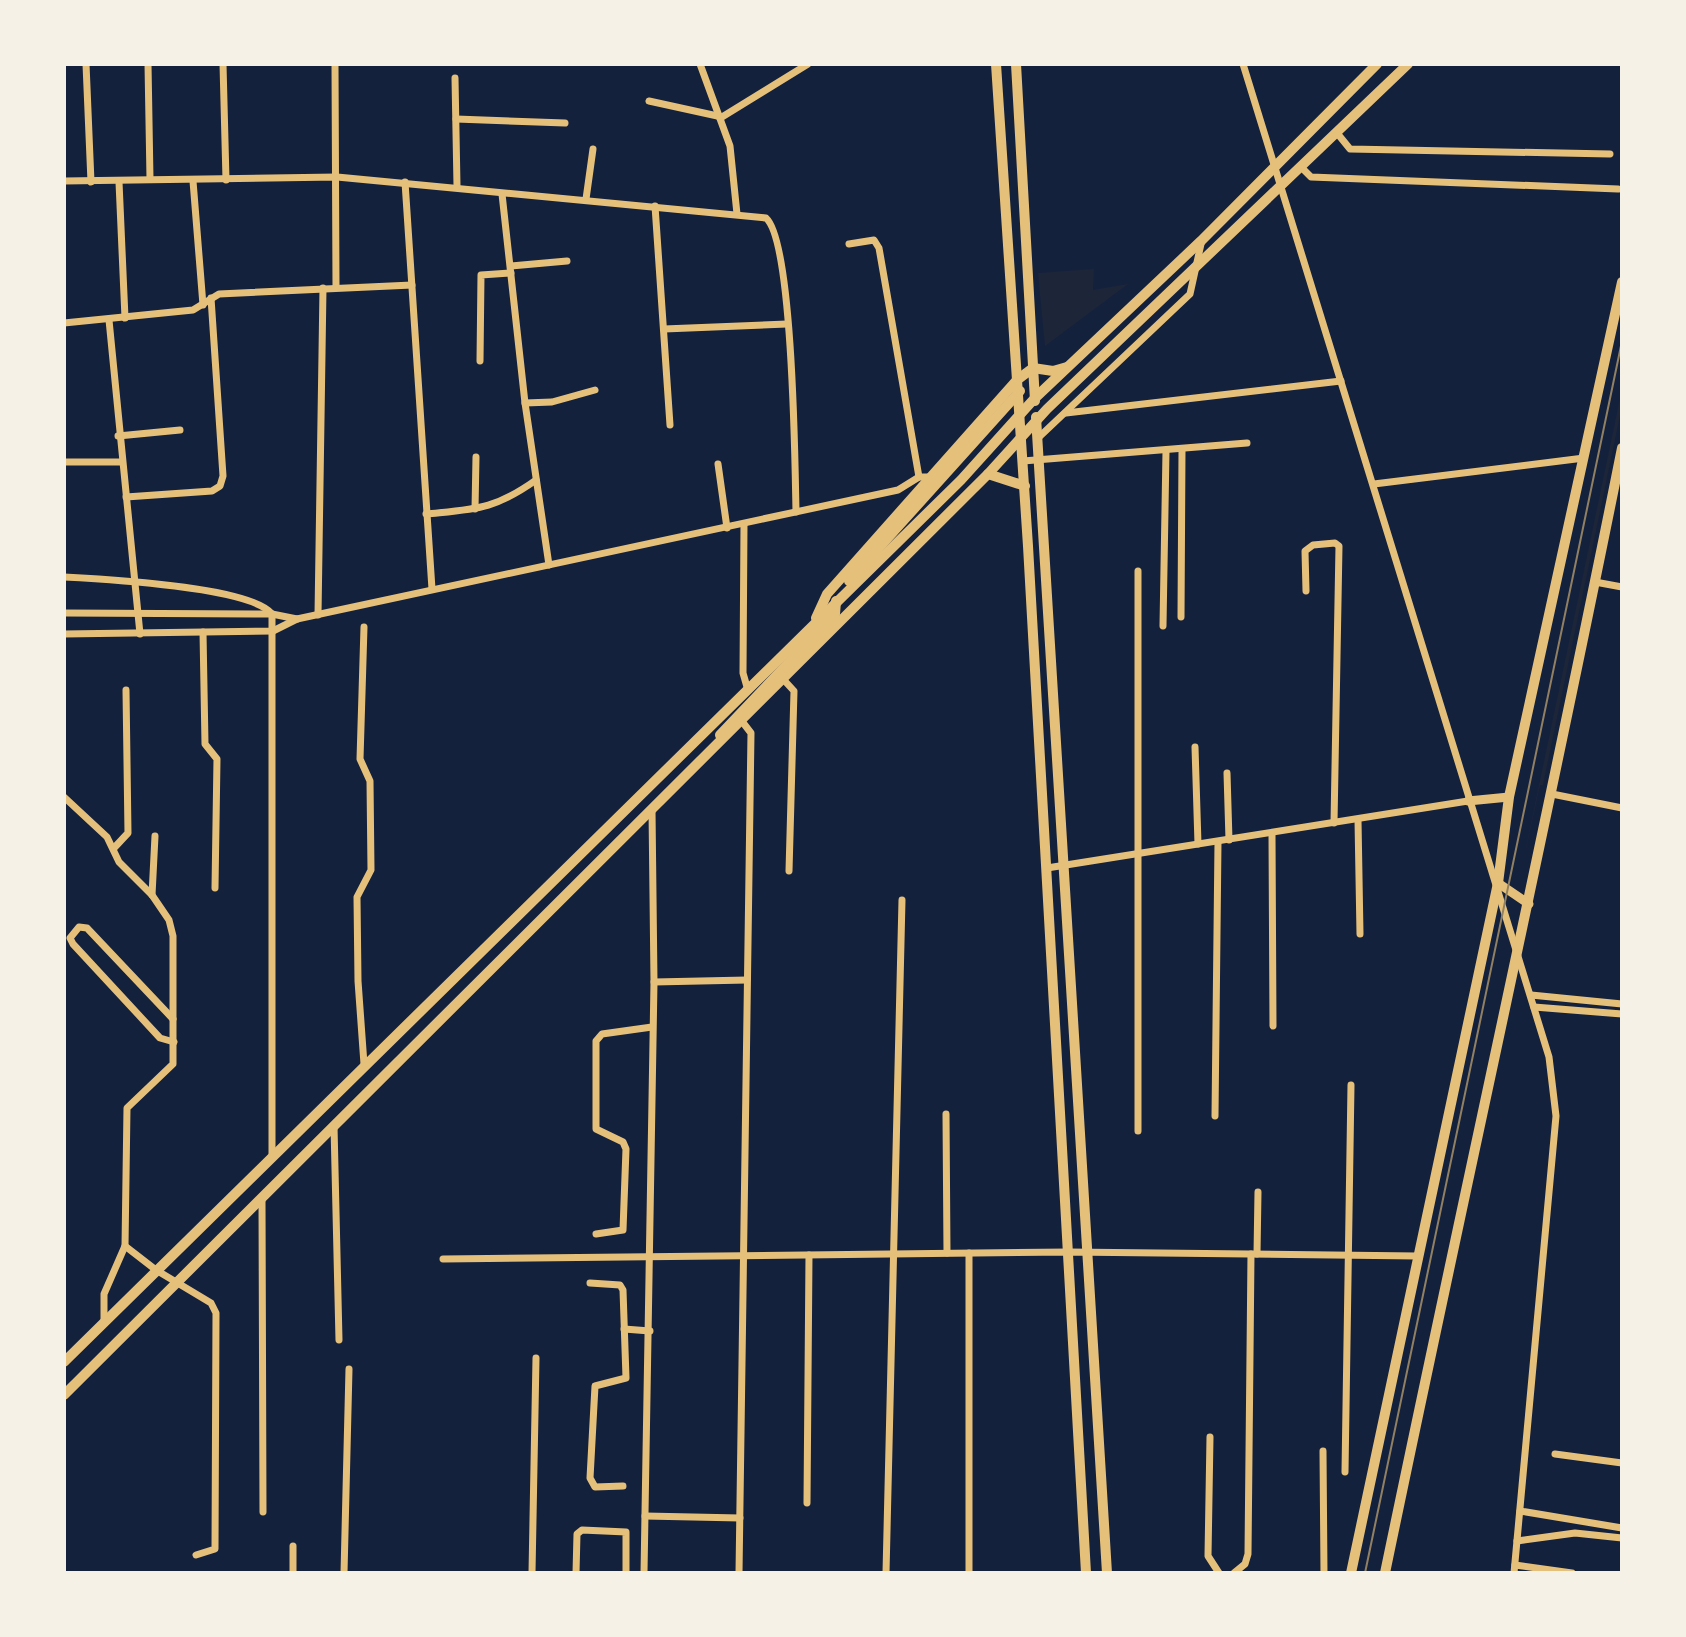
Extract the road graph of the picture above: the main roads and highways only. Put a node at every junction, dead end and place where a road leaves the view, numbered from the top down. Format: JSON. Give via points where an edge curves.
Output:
{"nodes":[{"id":1,"x":996,"y":64,"type":"edge"},
{"id":2,"x":1016,"y":64,"type":"edge"},
{"id":3,"x":1377,"y":64,"type":"edge"},
{"id":4,"x":1408,"y":64,"type":"edge"},
{"id":5,"x":1622,"y":282,"type":"edge"},
{"id":6,"x":1069,"y":366,"type":"junction"},
{"id":7,"x":1033,"y":374,"type":"junction"},
{"id":8,"x":1017,"y":380,"type":"junction"},
{"id":9,"x":1018,"y":392,"type":"junction"},
{"id":10,"x":1035,"y":398,"type":"junction"},
{"id":11,"x":1019,"y":414,"type":"junction"},
{"id":12,"x":1036,"y":421,"type":"junction"},
{"id":13,"x":1021,"y":438,"type":"junction"},
{"id":14,"x":1622,"y":448,"type":"edge"},
{"id":15,"x":988,"y":474,"type":"junction"},
{"id":16,"x":1025,"y":486,"type":"junction"},
{"id":17,"x":835,"y":603,"type":"junction"},
{"id":18,"x":814,"y":624,"type":"junction"},
{"id":19,"x":708,"y":753,"type":"junction"},
{"id":20,"x":64,"y":1362,"type":"edge"},
{"id":21,"x":64,"y":1395,"type":"edge"},
{"id":22,"x":1086,"y":1573,"type":"edge"},
{"id":23,"x":1107,"y":1573,"type":"edge"},
{"id":24,"x":1351,"y":1573,"type":"edge"},
{"id":25,"x":1385,"y":1573,"type":"edge"}],
"edges":[{"from":1,"to":8,"type":"main road"},
{"from":2,"to":7,"type":"main road"},
{"from":3,"to":6,"type":"main road"},
{"from":4,"to":12,"type":"main road"},
{"from":5,"to":24,"type":"main road","via":[[1509,797],[1498,883]]},
{"from":6,"to":7,"type":"main road"},
{"from":6,"to":10,"type":"main road"},
{"from":7,"to":8,"type":"main road"},
{"from":7,"to":9,"type":"main road"},
{"from":7,"to":10,"type":"main road"},
{"from":8,"to":9,"type":"main road"},
{"from":8,"to":18,"type":"main road","via":[[923,477],[827,594]]},
{"from":9,"to":11,"type":"main road"},
{"from":9,"to":17,"type":"main road"},
{"from":10,"to":11,"type":"main road"},
{"from":10,"to":12,"type":"main road"},
{"from":11,"to":13,"type":"main road"},
{"from":11,"to":17,"type":"main road","via":[[961,480]]},
{"from":12,"to":13,"type":"main road"},
{"from":12,"to":23,"type":"main road"},
{"from":13,"to":15,"type":"main road"},
{"from":13,"to":16,"type":"main road"},
{"from":14,"to":25,"type":"main road"},
{"from":15,"to":16,"type":"main road"},
{"from":15,"to":19,"type":"main road"},
{"from":16,"to":22,"type":"main road"},
{"from":17,"to":18,"type":"main road"},
{"from":17,"to":19,"type":"main road","via":[[835,614],[728,722]]},
{"from":18,"to":20,"type":"main road"},
{"from":19,"to":21,"type":"main road"}]}
